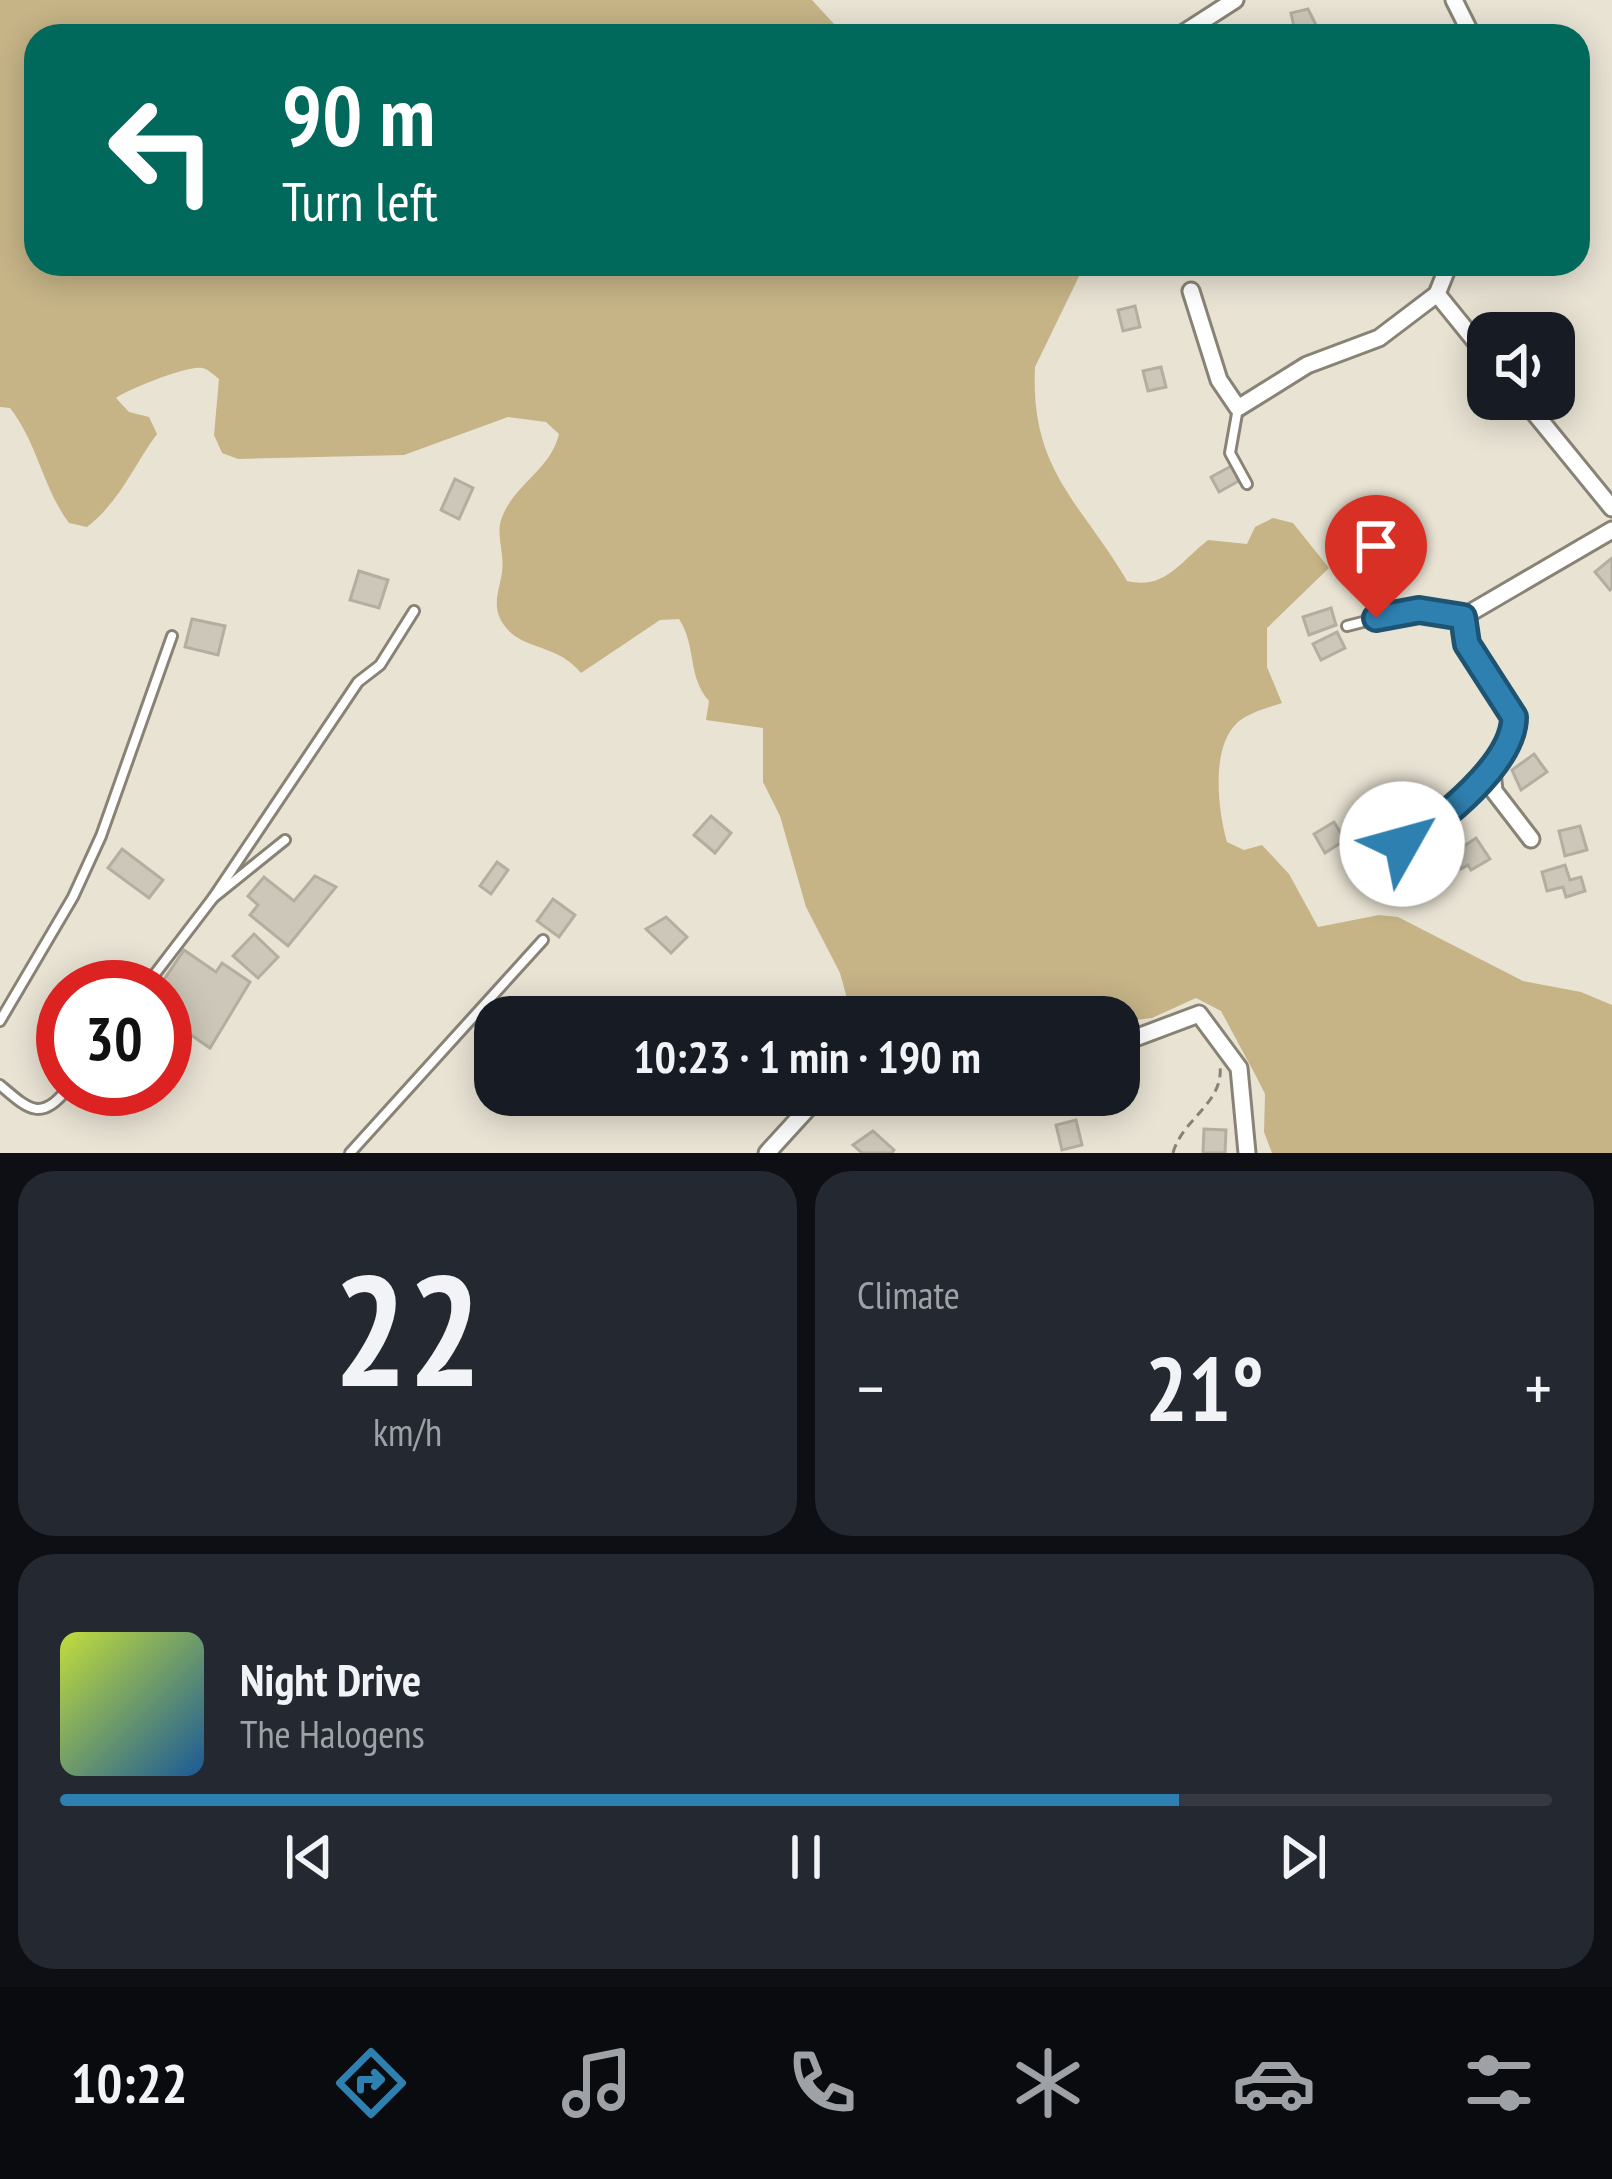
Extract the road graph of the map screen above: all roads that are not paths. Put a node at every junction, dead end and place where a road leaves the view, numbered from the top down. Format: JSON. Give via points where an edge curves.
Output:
{"nodes":[{"id":1,"x":1234,"y":0,"type":"edge"},
{"id":2,"x":1211,"y":6,"type":"edge"},
{"id":3,"x":1444,"y":276,"type":"edge"},
{"id":4,"x":1191,"y":291,"type":"dead end"},
{"id":5,"x":1436,"y":294,"type":"junction"},
{"id":6,"x":1467,"y":332,"type":"edge"},
{"id":7,"x":1238,"y":408,"type":"junction"},
{"id":8,"x":1539,"y":420,"type":"edge"},
{"id":9,"x":1247,"y":484,"type":"dead end"},
{"id":10,"x":1612,"y":508,"type":"edge"},
{"id":11,"x":1612,"y":530,"type":"edge"},
{"id":12,"x":414,"y":611,"type":"dead end"},
{"id":13,"x":1463,"y":617,"type":"junction"},
{"id":14,"x":1347,"y":626,"type":"dead end"},
{"id":15,"x":172,"y":635,"type":"dead end"},
{"id":16,"x":1492,"y":771,"type":"junction"},
{"id":17,"x":1531,"y":839,"type":"dead end"},
{"id":18,"x":285,"y":840,"type":"dead end"},
{"id":19,"x":1351,"y":840,"type":"dead end"},
{"id":20,"x":213,"y":898,"type":"junction"},
{"id":21,"x":543,"y":940,"type":"dead end"},
{"id":22,"x":166,"y":960,"type":"edge"},
{"id":23,"x":0,"y":1021,"type":"edge"},
{"id":24,"x":1140,"y":1036,"type":"edge"},
{"id":25,"x":0,"y":1085,"type":"edge"},
{"id":26,"x":36,"y":1111,"type":"edge"},
{"id":27,"x":801,"y":1116,"type":"edge"},
{"id":28,"x":350,"y":1153,"type":"edge"},
{"id":29,"x":767,"y":1153,"type":"edge"},
{"id":30,"x":1247,"y":1153,"type":"edge"}],
"edges":[{"from":1,"to":2,"type":"street"},
{"from":3,"to":5,"type":"street"},
{"from":4,"to":7,"type":"street","via":[[1219,380]]},
{"from":5,"to":6,"type":"street"},
{"from":5,"to":7,"type":"street","via":[[1379,338],[1307,364]]},
{"from":7,"to":9,"type":"lane","via":[[1230,453]]},
{"from":8,"to":10,"type":"street"},
{"from":11,"to":13,"type":"street"},
{"from":12,"to":20,"type":"lane"},
{"from":13,"to":14,"type":"lane","via":[[1406,611]]},
{"from":13,"to":16,"type":"street","via":[[1467,644],[1514,717]]},
{"from":15,"to":23,"type":"lane","via":[[101,836]]},
{"from":16,"to":17,"type":"street","via":[[1493,791]]},
{"from":16,"to":19,"type":"street","via":[[1402,844]]},
{"from":18,"to":20,"type":"lane"},
{"from":20,"to":22,"type":"lane"},
{"from":21,"to":28,"type":"lane"},
{"from":24,"to":30,"type":"street","via":[[1199,1014],[1239,1068]]},
{"from":25,"to":26,"type":"lane"},
{"from":27,"to":29,"type":"street"}]}
